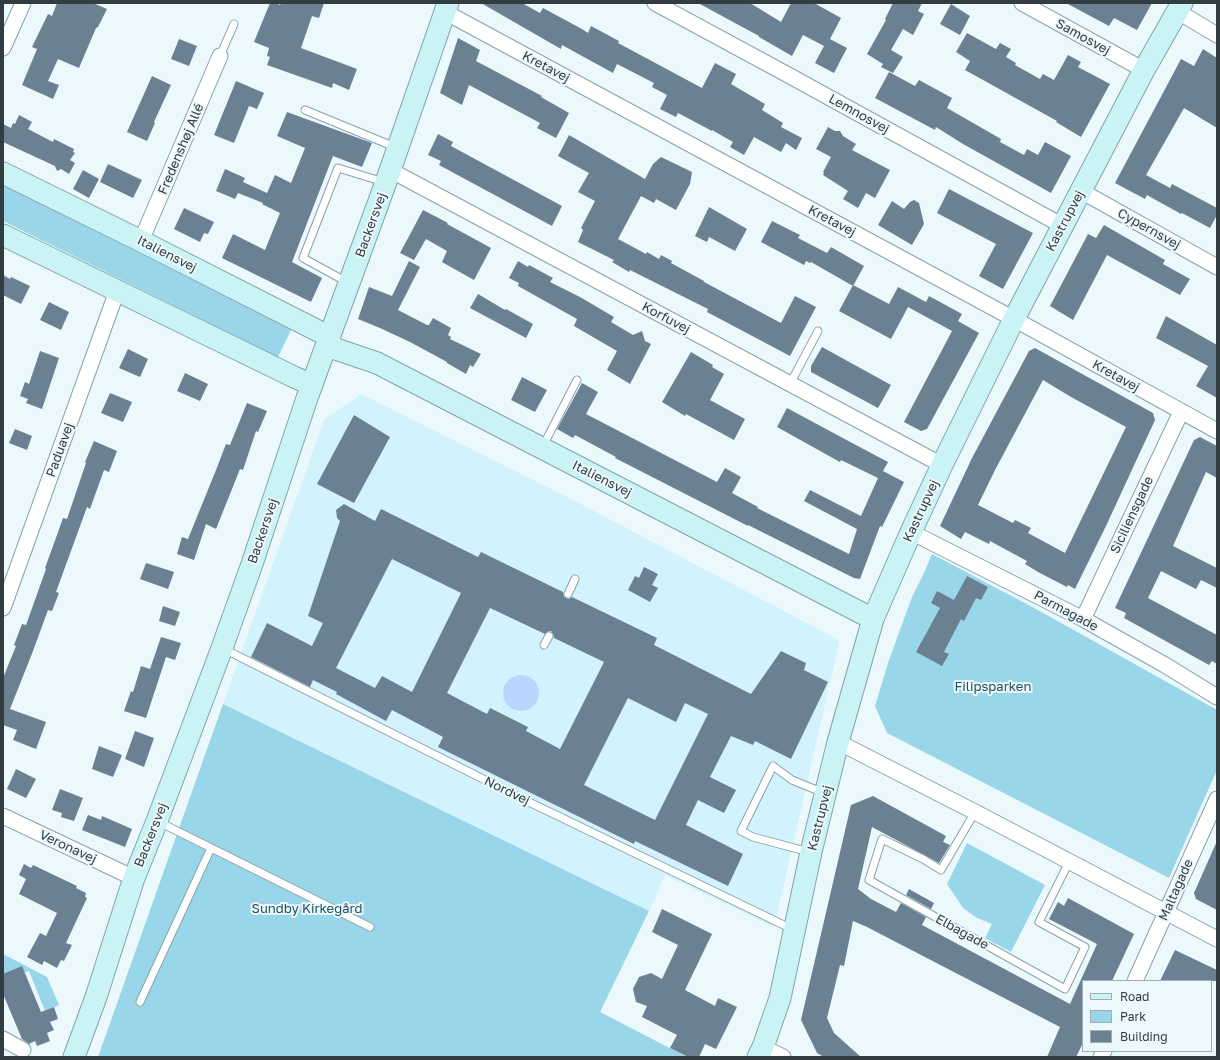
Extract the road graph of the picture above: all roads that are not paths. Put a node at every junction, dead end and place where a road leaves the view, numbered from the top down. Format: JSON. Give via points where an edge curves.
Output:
{"nodes":[{"id":1,"x":23,"y":3,"type":"edge"},
{"id":2,"x":655,"y":3,"type":"edge"},
{"id":3,"x":1022,"y":3,"type":"edge"},
{"id":4,"x":1180,"y":7,"type":"edge"},
{"id":5,"x":447,"y":8,"type":"edge"},
{"id":6,"x":234,"y":24,"type":"dead end"},
{"id":7,"x":1217,"y":35,"type":"edge"},
{"id":8,"x":3,"y":48,"type":"edge"},
{"id":9,"x":220,"y":56,"type":"joint"},
{"id":10,"x":1144,"y":70,"type":"junction"},
{"id":11,"x":305,"y":110,"type":"dead end"},
{"id":12,"x":398,"y":148,"type":"junction"},
{"id":13,"x":3,"y":173,"type":"edge"},
{"id":14,"x":388,"y":176,"type":"junction"},
{"id":15,"x":1081,"y":191,"type":"junction"},
{"id":16,"x":1063,"y":226,"type":"junction"},
{"id":17,"x":3,"y":235,"type":"edge"},
{"id":18,"x":141,"y":241,"type":"junction"},
{"id":19,"x":1217,"y":267,"type":"edge"},
{"id":20,"x":350,"y":284,"type":"junction"},
{"id":21,"x":117,"y":291,"type":"junction"},
{"id":22,"x":1014,"y":319,"type":"junction"},
{"id":23,"x":818,"y":330,"type":"dead end"},
{"id":24,"x":329,"y":341,"type":"junction"},
{"id":25,"x":577,"y":380,"type":"dead end"},
{"id":26,"x":790,"y":384,"type":"junction"},
{"id":27,"x":312,"y":385,"type":"junction"},
{"id":28,"x":1181,"y":412,"type":"junction"},
{"id":29,"x":1217,"y":432,"type":"edge"},
{"id":30,"x":542,"y":448,"type":"junction"},
{"id":31,"x":942,"y":465,"type":"junction"},
{"id":32,"x":911,"y":532,"type":"junction"},
{"id":33,"x":575,"y":579,"type":"dead end"},
{"id":34,"x":568,"y":594,"type":"dead end"},
{"id":35,"x":3,"y":608,"type":"edge"},
{"id":36,"x":874,"y":619,"type":"junction"},
{"id":37,"x":1083,"y":619,"type":"junction"},
{"id":38,"x":549,"y":636,"type":"dead end"},
{"id":39,"x":544,"y":645,"type":"dead end"},
{"id":40,"x":222,"y":648,"type":"junction"},
{"id":41,"x":1217,"y":697,"type":"edge"},
{"id":42,"x":838,"y":742,"type":"junction"},
{"id":43,"x":826,"y":793,"type":"junction"},
{"id":44,"x":1217,"y":799,"type":"edge"},
{"id":45,"x":975,"y":812,"type":"junction"},
{"id":46,"x":3,"y":816,"type":"edge"},
{"id":47,"x":157,"y":821,"type":"junction"},
{"id":48,"x":211,"y":848,"type":"junction"},
{"id":49,"x":811,"y":852,"type":"junction"},
{"id":50,"x":1069,"y":862,"type":"junction"},
{"id":51,"x":134,"y":878,"type":"junction"},
{"id":52,"x":1166,"y":912,"type":"junction"},
{"id":53,"x":370,"y":927,"type":"dead end"},
{"id":54,"x":794,"y":930,"type":"junction"},
{"id":55,"x":1217,"y":939,"type":"edge"},
{"id":56,"x":1135,"y":980,"type":"edge"},
{"id":57,"x":140,"y":1002,"type":"dead end"},
{"id":58,"x":3,"y":1040,"type":"edge"},
{"id":59,"x":23,"y":1050,"type":"dead end"},
{"id":60,"x":761,"y":1052,"type":"edge"},
{"id":61,"x":74,"y":1057,"type":"edge"},
{"id":62,"x":783,"y":1057,"type":"edge"}],
"edges":[{"from":1,"to":8,"type":"street"},
{"from":2,"to":16,"type":"street","name":"Lemnosvej"},
{"from":3,"to":10,"type":"street","name":"Samosvej"},
{"from":4,"to":7,"type":"street"},
{"from":4,"to":10,"type":"street","name":"Kastrupvej"},
{"from":5,"to":12,"type":"street","name":"Backersvej"},
{"from":5,"to":22,"type":"street","name":"Kretavej"},
{"from":6,"to":9,"type":"lane"},
{"from":9,"to":18,"type":"street","name":"Fredenshøj Allé"},
{"from":10,"to":15,"type":"street","name":"Kastrupvej"},
{"from":11,"to":12,"type":"lane"},
{"from":12,"to":14,"type":"street","name":"Backersvej"},
{"from":13,"to":18,"type":"street","name":"Italiensvej"},
{"from":14,"to":20,"type":"street","name":"Backersvej"},
{"from":14,"to":20,"type":"lane","via":[[338,168],[302,258]]},
{"from":14,"to":26,"type":"street","name":"Korfuvej"},
{"from":15,"to":16,"type":"street","name":"Kastrupvej"},
{"from":15,"to":19,"type":"street","name":"Cypernsvej"},
{"from":16,"to":22,"type":"street","name":"Kastrupvej"},
{"from":17,"to":21,"type":"street"},
{"from":18,"to":24,"type":"street","name":"Italiensvej"},
{"from":20,"to":24,"type":"street","name":"Backersvej"},
{"from":21,"to":27,"type":"street"},
{"from":21,"to":35,"type":"street","name":"Paduavej"},
{"from":22,"to":28,"type":"street","name":"Kretavej"},
{"from":22,"to":31,"type":"street","name":"Kastrupvej"},
{"from":23,"to":26,"type":"lane"},
{"from":24,"to":27,"type":"street","name":"Backersvej"},
{"from":24,"to":30,"type":"street","name":"Italiensvej"},
{"from":25,"to":30,"type":"lane"},
{"from":26,"to":31,"type":"street","name":"Korfuvej"},
{"from":27,"to":40,"type":"street","name":"Backersvej"},
{"from":28,"to":29,"type":"street","name":"Kretavej"},
{"from":28,"to":37,"type":"street","name":"Siciliensgade"},
{"from":30,"to":36,"type":"street","name":"Italiensvej"},
{"from":31,"to":32,"type":"street","name":"Kastrupvej"},
{"from":32,"to":36,"type":"street","name":"Kastrupvej"},
{"from":32,"to":37,"type":"street","name":"Parmagade"},
{"from":33,"to":34,"type":"lane"},
{"from":36,"to":42,"type":"street","name":"Kastrupvej"},
{"from":37,"to":41,"type":"street","name":"Parmagade"},
{"from":38,"to":39,"type":"lane"},
{"from":40,"to":47,"type":"street","name":"Backersvej"},
{"from":40,"to":54,"type":"lane","name":"Nordvej","via":[[542,808]]},
{"from":42,"to":43,"type":"street","name":"Kastrupvej"},
{"from":42,"to":45,"type":"street"},
{"from":43,"to":49,"type":"street","name":"Kastrupvej"},
{"from":43,"to":49,"type":"lane","via":[[792,780],[773,766],[741,830],[753,837]]},
{"from":44,"to":52,"type":"street","name":"Maltagade"},
{"from":45,"to":50,"type":"street"},
{"from":45,"to":50,"type":"lane","name":"Elbagade","via":[[941,870],[882,839],[869,880],[1065,989],[1085,947],[1039,922]]},
{"from":46,"to":51,"type":"street","name":"Veronavej"},
{"from":47,"to":48,"type":"lane"},
{"from":47,"to":51,"type":"street","name":"Backersvej"},
{"from":48,"to":53,"type":"lane"},
{"from":48,"to":57,"type":"lane"},
{"from":49,"to":54,"type":"street","name":"Kastrupvej"},
{"from":50,"to":52,"type":"street"},
{"from":51,"to":61,"type":"street","name":"Backersvej"},
{"from":52,"to":55,"type":"street"},
{"from":52,"to":56,"type":"street","name":"Maltagade"},
{"from":54,"to":60,"type":"street","name":"Kastrupvej","via":[[780,998]]},
{"from":58,"to":59,"type":"street"},
{"from":60,"to":62,"type":"street"}]}
